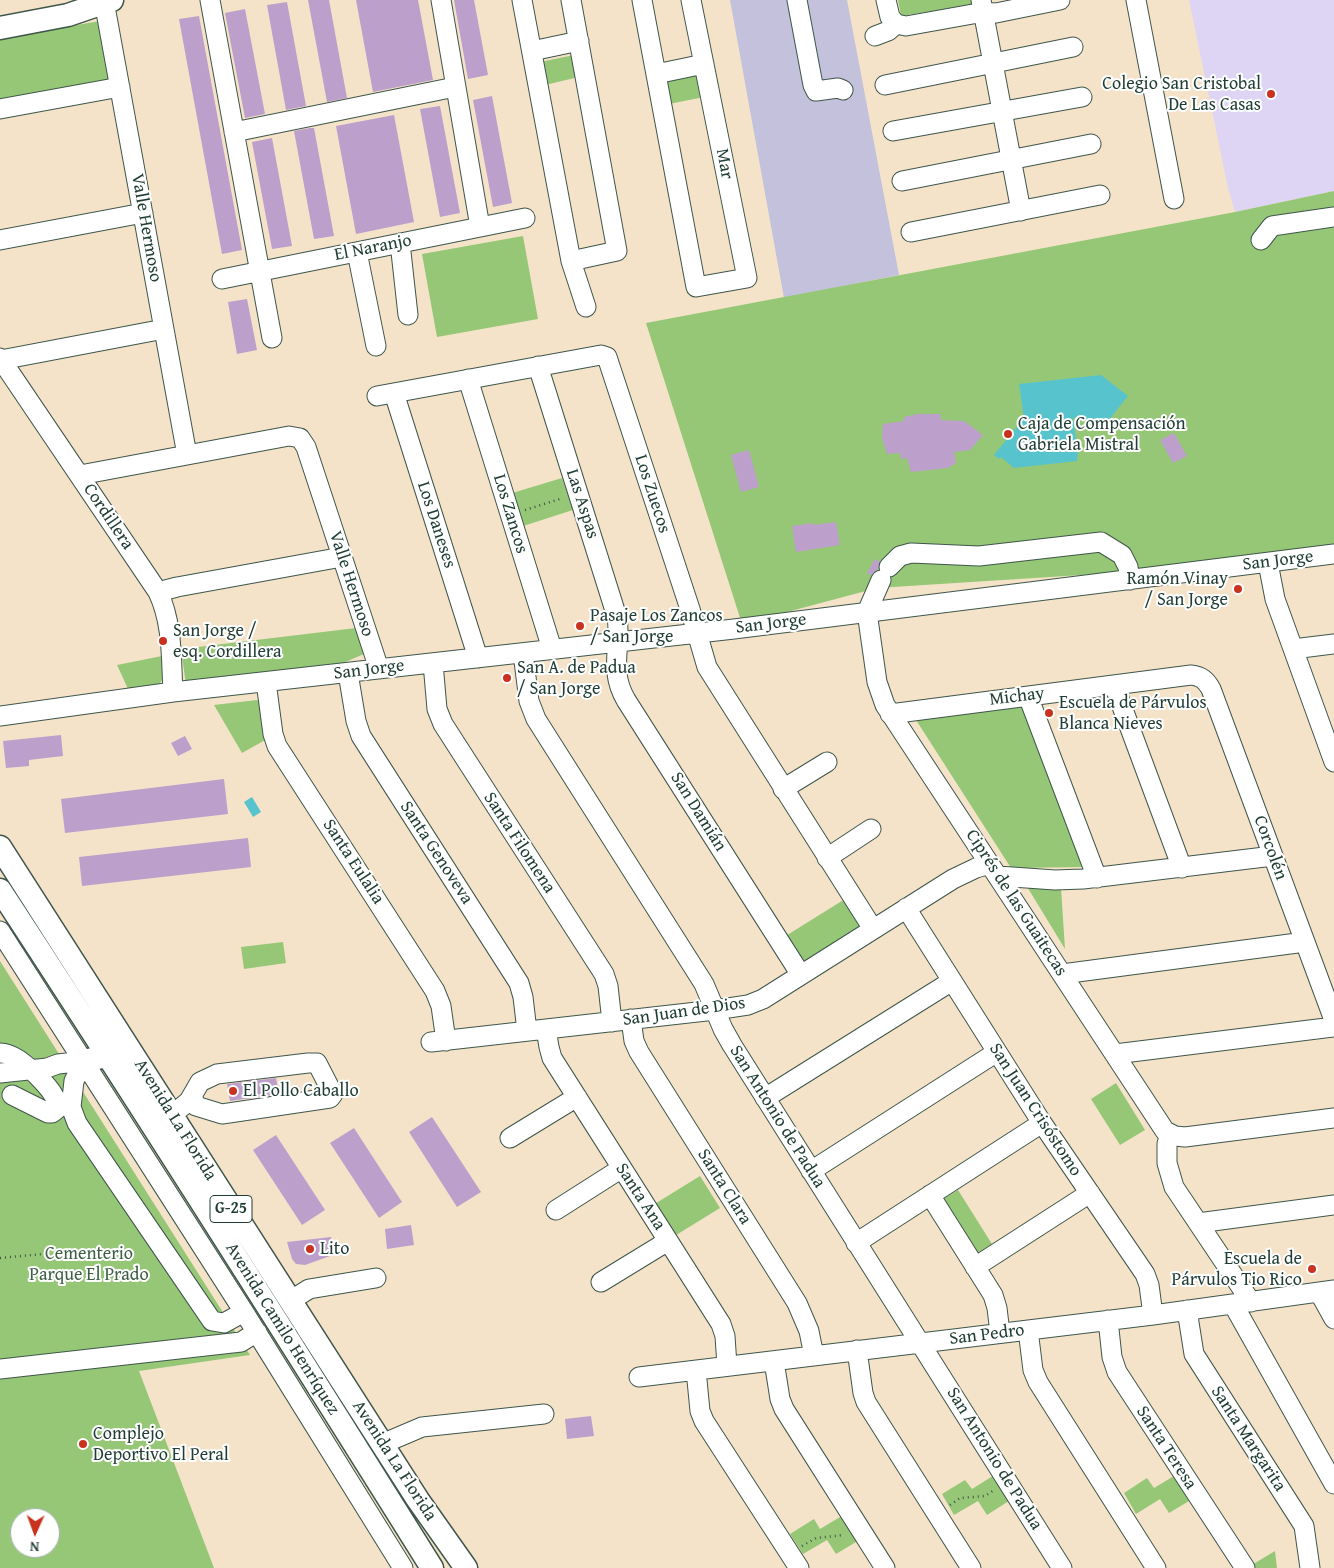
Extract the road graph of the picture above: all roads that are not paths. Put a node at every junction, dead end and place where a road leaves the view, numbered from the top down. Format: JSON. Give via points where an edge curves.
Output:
{"nodes":[{"id":1,"x":210,"y":0,"type":"edge"},
{"id":2,"x":441,"y":0,"type":"edge"},
{"id":3,"x":522,"y":0,"type":"edge"},
{"id":4,"x":571,"y":0,"type":"edge"},
{"id":5,"x":642,"y":0,"type":"edge"},
{"id":6,"x":691,"y":0,"type":"edge"},
{"id":7,"x":797,"y":0,"type":"edge"},
{"id":8,"x":886,"y":0,"type":"edge"},
{"id":9,"x":1060,"y":0,"type":"edge"},
{"id":10,"x":1136,"y":0,"type":"edge"},
{"id":11,"x":108,"y":1,"type":"edge"},
{"id":12,"x":982,"y":6,"type":"edge"},
{"id":13,"x":0,"y":16,"type":"edge"},
{"id":14,"x":896,"y":24,"type":"junction"},
{"id":15,"x":0,"y":28,"type":"edge"},
{"id":16,"x":875,"y":36,"type":"dead end"},
{"id":17,"x":579,"y":41,"type":"junction"},
{"id":18,"x":1073,"y":47,"type":"dead end"},
{"id":19,"x":532,"y":51,"type":"junction"},
{"id":20,"x":993,"y":63,"type":"junction"},
{"id":21,"x":704,"y":64,"type":"junction"},
{"id":22,"x":656,"y":74,"type":"junction"},
{"id":23,"x":885,"y":85,"type":"dead end"},
{"id":24,"x":120,"y":87,"type":"junction"},
{"id":25,"x":455,"y":87,"type":"junction"},
{"id":26,"x":843,"y":90,"type":"dead end"},
{"id":27,"x":1082,"y":97,"type":"dead end"},
{"id":28,"x":0,"y":109,"type":"edge"},
{"id":29,"x":1002,"y":111,"type":"junction"},
{"id":30,"x":893,"y":131,"type":"dead end"},
{"id":31,"x":234,"y":132,"type":"junction"},
{"id":32,"x":1091,"y":144,"type":"dead end"},
{"id":33,"x":1011,"y":160,"type":"junction"},
{"id":34,"x":902,"y":182,"type":"dead end"},
{"id":35,"x":1100,"y":195,"type":"dead end"},
{"id":36,"x":1174,"y":199,"type":"dead end"},
{"id":37,"x":1021,"y":211,"type":"junction"},
{"id":38,"x":143,"y":213,"type":"junction"},
{"id":39,"x":1334,"y":217,"type":"edge"},
{"id":40,"x":525,"y":218,"type":"dead end"},
{"id":41,"x":480,"y":227,"type":"junction"},
{"id":42,"x":911,"y":232,"type":"dead end"},
{"id":43,"x":0,"y":240,"type":"edge"},
{"id":44,"x":1261,"y":240,"type":"dead end"},
{"id":45,"x":400,"y":243,"type":"junction"},
{"id":46,"x":357,"y":252,"type":"junction"},
{"id":47,"x":571,"y":261,"type":"junction"},
{"id":48,"x":259,"y":271,"type":"junction"},
{"id":49,"x":222,"y":279,"type":"dead end"},
{"id":50,"x":586,"y":307,"type":"dead end"},
{"id":51,"x":408,"y":315,"type":"dead end"},
{"id":52,"x":164,"y":328,"type":"junction"},
{"id":53,"x":272,"y":338,"type":"dead end"},
{"id":54,"x":376,"y":346,"type":"dead end"},
{"id":55,"x":1,"y":359,"type":"edge"},
{"id":56,"x":538,"y":366,"type":"junction"},
{"id":57,"x":468,"y":379,"type":"junction"},
{"id":58,"x":187,"y":455,"type":"junction"},
{"id":59,"x":80,"y":474,"type":"junction"},
{"id":60,"x":1334,"y":554,"type":"edge"},
{"id":61,"x":342,"y":557,"type":"junction"},
{"id":62,"x":1268,"y":562,"type":"junction"},
{"id":63,"x":1130,"y":580,"type":"junction"},
{"id":64,"x":158,"y":592,"type":"junction"},
{"id":65,"x":867,"y":612,"type":"junction"},
{"id":66,"x":697,"y":633,"type":"junction"},
{"id":67,"x":617,"y":642,"type":"junction"},
{"id":68,"x":1334,"y":644,"type":"edge"},
{"id":69,"x":552,"y":649,"type":"junction"},
{"id":70,"x":1292,"y":649,"type":"junction"},
{"id":71,"x":523,"y":653,"type":"junction"},
{"id":72,"x":478,"y":658,"type":"junction"},
{"id":73,"x":432,"y":663,"type":"junction"},
{"id":74,"x":379,"y":669,"type":"junction"},
{"id":75,"x":348,"y":673,"type":"junction"},
{"id":76,"x":1203,"y":679,"type":"joint"},
{"id":77,"x":266,"y":682,"type":"junction"},
{"id":78,"x":1114,"y":685,"type":"junction"},
{"id":79,"x":173,"y":692,"type":"junction"},
{"id":80,"x":1028,"y":696,"type":"junction"},
{"id":81,"x":890,"y":714,"type":"junction"},
{"id":82,"x":0,"y":716,"type":"edge"},
{"id":83,"x":1327,"y":725,"type":"edge"},
{"id":84,"x":827,"y":762,"type":"dead end"},
{"id":85,"x":1334,"y":762,"type":"edge"},
{"id":86,"x":783,"y":789,"type":"junction"},
{"id":87,"x":871,"y":829,"type":"dead end"},
{"id":88,"x":0,"y":847,"type":"edge"},
{"id":89,"x":1273,"y":856,"type":"junction"},
{"id":90,"x":827,"y":858,"type":"junction"},
{"id":91,"x":1182,"y":868,"type":"junction"},
{"id":92,"x":994,"y":870,"type":"junction"},
{"id":93,"x":1097,"y":878,"type":"junction"},
{"id":94,"x":0,"y":890,"type":"edge"},
{"id":95,"x":906,"y":908,"type":"junction"},
{"id":96,"x":872,"y":929,"type":"junction"},
{"id":97,"x":0,"y":931,"type":"edge"},
{"id":98,"x":1305,"y":942,"type":"junction"},
{"id":99,"x":1062,"y":974,"type":"junction"},
{"id":100,"x":801,"y":975,"type":"junction"},
{"id":101,"x":952,"y":981,"type":"junction"},
{"id":102,"x":715,"y":1010,"type":"junction"},
{"id":103,"x":631,"y":1019,"type":"junction"},
{"id":104,"x":1334,"y":1020,"type":"edge"},
{"id":105,"x":612,"y":1022,"type":"junction"},
{"id":106,"x":1334,"y":1027,"type":"edge"},
{"id":107,"x":537,"y":1030,"type":"junction"},
{"id":108,"x":438,"y":1041,"type":"joint"},
{"id":109,"x":997,"y":1052,"type":"junction"},
{"id":110,"x":0,"y":1053,"type":"edge"},
{"id":111,"x":1115,"y":1054,"type":"junction"},
{"id":112,"x":108,"y":1055,"type":"junction"},
{"id":113,"x":84,"y":1061,"type":"junction"},
{"id":114,"x":30,"y":1070,"type":"junction"},
{"id":115,"x":144,"y":1070,"type":"junction"},
{"id":116,"x":0,"y":1073,"type":"edge"},
{"id":117,"x":49,"y":1090,"type":"junction"},
{"id":118,"x":6,"y":1095,"type":"edge"},
{"id":119,"x":192,"y":1096,"type":"junction"},
{"id":120,"x":577,"y":1097,"type":"junction"},
{"id":121,"x":765,"y":1098,"type":"junction"},
{"id":122,"x":172,"y":1115,"type":"junction"},
{"id":123,"x":1334,"y":1118,"type":"edge"},
{"id":124,"x":1042,"y":1123,"type":"junction"},
{"id":125,"x":1170,"y":1134,"type":"junction"},
{"id":126,"x":510,"y":1138,"type":"dead end"},
{"id":127,"x":622,"y":1168,"type":"junction"},
{"id":128,"x":811,"y":1171,"type":"junction"},
{"id":129,"x":1090,"y":1193,"type":"junction"},
{"id":130,"x":930,"y":1195,"type":"junction"},
{"id":131,"x":1334,"y":1205,"type":"edge"},
{"id":132,"x":556,"y":1210,"type":"dead end"},
{"id":133,"x":1198,"y":1223,"type":"junction"},
{"id":134,"x":668,"y":1240,"type":"junction"},
{"id":135,"x":856,"y":1243,"type":"junction"},
{"id":136,"x":975,"y":1267,"type":"junction"},
{"id":137,"x":376,"y":1278,"type":"dead end"},
{"id":138,"x":601,"y":1282,"type":"dead end"},
{"id":139,"x":1327,"y":1292,"type":"edge"},
{"id":140,"x":290,"y":1301,"type":"junction"},
{"id":141,"x":1251,"y":1302,"type":"junction"},
{"id":142,"x":1233,"y":1304,"type":"junction"},
{"id":143,"x":1187,"y":1310,"type":"junction"},
{"id":144,"x":244,"y":1312,"type":"junction"},
{"id":145,"x":1153,"y":1315,"type":"junction"},
{"id":146,"x":1334,"y":1319,"type":"edge"},
{"id":147,"x":1108,"y":1320,"type":"junction"},
{"id":148,"x":1028,"y":1330,"type":"junction"},
{"id":149,"x":257,"y":1332,"type":"junction"},
{"id":150,"x":1000,"y":1333,"type":"junction"},
{"id":151,"x":920,"y":1343,"type":"junction"},
{"id":152,"x":857,"y":1350,"type":"junction"},
{"id":153,"x":814,"y":1356,"type":"junction"},
{"id":154,"x":774,"y":1361,"type":"junction"},
{"id":155,"x":727,"y":1366,"type":"junction"},
{"id":156,"x":0,"y":1369,"type":"edge"},
{"id":157,"x":696,"y":1370,"type":"junction"},
{"id":158,"x":639,"y":1377,"type":"dead end"},
{"id":159,"x":544,"y":1414,"type":"dead end"},
{"id":160,"x":382,"y":1444,"type":"junction"},
{"id":161,"x":1334,"y":1484,"type":"edge"},
{"id":162,"x":794,"y":1560,"type":"edge"},
{"id":163,"x":403,"y":1568,"type":"edge"},
{"id":164,"x":432,"y":1568,"type":"edge"},
{"id":165,"x":466,"y":1568,"type":"edge"},
{"id":166,"x":885,"y":1568,"type":"edge"},
{"id":167,"x":971,"y":1568,"type":"edge"},
{"id":168,"x":1062,"y":1568,"type":"edge"},
{"id":169,"x":1156,"y":1568,"type":"edge"},
{"id":170,"x":1245,"y":1568,"type":"edge"},
{"id":171,"x":1310,"y":1568,"type":"edge"}],
"edges":[{"from":1,"to":31,"type":"street"},
{"from":2,"to":25,"type":"street"},
{"from":3,"to":19,"type":"street"},
{"from":4,"to":17,"type":"street"},
{"from":5,"to":22,"type":"street"},
{"from":6,"to":21,"type":"street","name":"Mar"},
{"from":7,"to":26,"type":"street","via":[[813,85],[816,90]]},
{"from":8,"to":14,"type":"street","via":[[890,17]]},
{"from":9,"to":12,"type":"street","via":[[996,13]]},
{"from":10,"to":36,"type":"street"},
{"from":11,"to":13,"type":"main road","via":[[74,1]]},
{"from":11,"to":15,"type":"main road","via":[[68,15]]},
{"from":11,"to":24,"type":"street","name":"Valle Hermoso"},
{"from":12,"to":14,"type":"street","via":[[906,26]]},
{"from":12,"to":20,"type":"street"},
{"from":14,"to":16,"type":"street"},
{"from":17,"to":19,"type":"street"},
{"from":17,"to":47,"type":"street","via":[[618,251]]},
{"from":18,"to":20,"type":"street"},
{"from":19,"to":47,"type":"street"},
{"from":20,"to":23,"type":"street"},
{"from":20,"to":29,"type":"street"},
{"from":21,"to":22,"type":"street"},
{"from":21,"to":22,"type":"street","name":"Mar","via":[[747,278],[696,287]]},
{"from":24,"to":28,"type":"street"},
{"from":24,"to":38,"type":"street","name":"Valle Hermoso"},
{"from":25,"to":31,"type":"street"},
{"from":25,"to":41,"type":"street"},
{"from":27,"to":29,"type":"street"},
{"from":29,"to":30,"type":"street"},
{"from":29,"to":33,"type":"street"},
{"from":31,"to":48,"type":"street"},
{"from":32,"to":33,"type":"street"},
{"from":33,"to":34,"type":"street"},
{"from":33,"to":37,"type":"street"},
{"from":35,"to":37,"type":"street"},
{"from":37,"to":42,"type":"street"},
{"from":38,"to":43,"type":"street"},
{"from":38,"to":52,"type":"street","name":"Valle Hermoso"},
{"from":39,"to":44,"type":"street","via":[[1272,226]]},
{"from":40,"to":41,"type":"street","name":"El Naranjo"},
{"from":41,"to":45,"type":"street","name":"El Naranjo"},
{"from":45,"to":46,"type":"street","name":"El Naranjo"},
{"from":45,"to":51,"type":"street"},
{"from":46,"to":48,"type":"street","name":"El Naranjo"},
{"from":46,"to":54,"type":"street"},
{"from":47,"to":50,"type":"street"},
{"from":48,"to":49,"type":"street","name":"El Naranjo"},
{"from":48,"to":53,"type":"street"},
{"from":52,"to":55,"type":"street"},
{"from":52,"to":58,"type":"street","name":"Valle Hermoso"},
{"from":55,"to":59,"type":"street","name":"Cordillera"},
{"from":56,"to":57,"type":"street"},
{"from":56,"to":66,"type":"street","name":"Los Zuecos","via":[[601,355],[608,359]]},
{"from":56,"to":67,"type":"street","name":"Las Aspas","via":[[617,617]]},
{"from":57,"to":69,"type":"street","name":"Los Zancos"},
{"from":57,"to":72,"type":"street","name":"Los Daneses","via":[[385,394]]},
{"from":58,"to":59,"type":"street","name":"Valle Hermoso"},
{"from":58,"to":61,"type":"street","name":"Valle Hermoso","via":[[289,436],[300,438],[306,447]]},
{"from":59,"to":64,"type":"street","name":"Cordillera"},
{"from":60,"to":62,"type":"street","name":"San Jorge"},
{"from":61,"to":64,"type":"street"},
{"from":61,"to":74,"type":"street","name":"Valle Hermoso"},
{"from":62,"to":63,"type":"street","name":"San Jorge"},
{"from":62,"to":70,"type":"street","via":[[1275,599]]},
{"from":63,"to":65,"type":"street","name":"San Jorge"},
{"from":63,"to":65,"type":"street","via":[[1122,555],[1101,542],[979,556],[910,553],[900,556],[885,574]]},
{"from":64,"to":79,"type":"street","name":"Cordillera","via":[[169,625]]},
{"from":65,"to":66,"type":"street","name":"San Jorge"},
{"from":65,"to":81,"type":"street","name":"Ciprés de las Guaitecas","via":[[877,682]]},
{"from":66,"to":67,"type":"street","name":"San Jorge"},
{"from":66,"to":86,"type":"street","name":"Los Zuecos","via":[[711,676]]},
{"from":67,"to":69,"type":"street","name":"San Jorge"},
{"from":67,"to":100,"type":"street","name":"San Damián","via":[[617,676],[622,693]]},
{"from":68,"to":70,"type":"street"},
{"from":69,"to":71,"type":"street","name":"San Jorge"},
{"from":70,"to":83,"type":"street"},
{"from":71,"to":72,"type":"street","name":"San Jorge"},
{"from":71,"to":102,"type":"street","name":"San Antonio de Padua","via":[[529,701],[536,719],[698,975]]},
{"from":72,"to":73,"type":"street","name":"San Jorge"},
{"from":73,"to":74,"type":"street","name":"San Jorge"},
{"from":73,"to":105,"type":"street","name":"Santa Filomena","via":[[437,709],[443,724],[604,974]]},
{"from":74,"to":75,"type":"street","name":"San Jorge"},
{"from":75,"to":77,"type":"street","name":"San Jorge"},
{"from":75,"to":107,"type":"street","name":"Santa Genoveva","via":[[361,736],[519,983]]},
{"from":76,"to":78,"type":"street","name":"Michay","via":[[1191,675]]},
{"from":76,"to":89,"type":"street","name":"Corcolén","via":[[1211,689]]},
{"from":77,"to":79,"type":"street","name":"San Jorge"},
{"from":77,"to":108,"type":"street","name":"Santa Eulalia","via":[[277,746],[435,991],[441,1006]]},
{"from":78,"to":80,"type":"street","name":"Michay"},
{"from":78,"to":91,"type":"street"},
{"from":79,"to":82,"type":"street","name":"San Jorge"},
{"from":80,"to":81,"type":"street","name":"Michay"},
{"from":80,"to":93,"type":"street"},
{"from":81,"to":92,"type":"street","name":"Ciprés de las Guaitecas"},
{"from":83,"to":85,"type":"street"},
{"from":84,"to":86,"type":"street"},
{"from":86,"to":90,"type":"street","name":"Los Zuecos"},
{"from":87,"to":90,"type":"street"},
{"from":88,"to":115,"type":"main road","name":"Avenida La Florida","number":"G-25"},
{"from":89,"to":91,"type":"street","name":"San Juan de Dios"},
{"from":89,"to":98,"type":"street","name":"Corcolén"},
{"from":90,"to":96,"type":"street","name":"Los Zuecos"},
{"from":91,"to":93,"type":"street","name":"San Juan de Dios"},
{"from":92,"to":93,"type":"street","name":"San Juan de Dios","via":[[1055,880]]},
{"from":92,"to":95,"type":"street","name":"San Juan de Dios","via":[[976,868]]},
{"from":92,"to":99,"type":"street","name":"Ciprés de las Guaitecas"},
{"from":94,"to":112,"type":"main road","name":"Avenida Camilo Henríquez","number":"G-25"},
{"from":95,"to":96,"type":"street","name":"San Juan de Dios"},
{"from":95,"to":101,"type":"street","name":"San Juan Crisóstomo"},
{"from":96,"to":100,"type":"street","name":"San Juan de Dios"},
{"from":97,"to":113,"type":"street","name":"Avenida Camilo Henríquez"},
{"from":98,"to":99,"type":"street"},
{"from":98,"to":104,"type":"street","name":"Corcolén"},
{"from":99,"to":111,"type":"street","name":"Ciprés de las Guaitecas"},
{"from":100,"to":102,"type":"street","name":"San Juan de Dios","via":[[759,1001]]},
{"from":101,"to":109,"type":"street","name":"San Juan Crisóstomo"},
{"from":101,"to":121,"type":"street"},
{"from":102,"to":103,"type":"street","name":"San Juan de Dios"},
{"from":102,"to":121,"type":"street","name":"San Antonio de Padua","via":[[732,1045]]},
{"from":103,"to":105,"type":"street","name":"San Juan de Dios"},
{"from":103,"to":153,"type":"street","name":"Santa Clara","via":[[639,1052],[797,1304],[809,1331]]},
{"from":105,"to":107,"type":"street","name":"San Juan de Dios"},
{"from":106,"to":111,"type":"street"},
{"from":107,"to":108,"type":"street","name":"San Juan de Dios"},
{"from":107,"to":120,"type":"street","name":"Santa Ana"},
{"from":109,"to":124,"type":"street","name":"San Juan Crisóstomo"},
{"from":109,"to":128,"type":"street"},
{"from":110,"to":114,"type":"street","via":[[18,1059]]},
{"from":111,"to":125,"type":"street","name":"Ciprés de las Guaitecas"},
{"from":112,"to":113,"type":"main road"},
{"from":112,"to":115,"type":"main road","via":[[121,1054]]},
{"from":112,"to":164,"type":"main road","name":"Avenida Camilo Henríquez","number":"G-25"},
{"from":113,"to":114,"type":"street"},
{"from":113,"to":117,"type":"street","via":[[66,1084]]},
{"from":113,"to":144,"type":"street","name":"Avenida Camilo Henríquez"},
{"from":113,"to":144,"type":"street","via":[[74,1081],[72,1108],[77,1123],[212,1321],[224,1323]]},
{"from":114,"to":116,"type":"street"},
{"from":114,"to":117,"type":"street"},
{"from":115,"to":122,"type":"main road","name":"Avenida La Florida","number":"G-25"},
{"from":117,"to":118,"type":"street"},
{"from":119,"to":119,"type":"street","via":[[200,1082],[216,1074],[308,1063],[317,1063],[333,1094],[330,1098],[222,1114],[196,1106]]},
{"from":119,"to":122,"type":"street"},
{"from":120,"to":126,"type":"street"},
{"from":120,"to":127,"type":"street","name":"Santa Ana"},
{"from":121,"to":128,"type":"street","name":"San Antonio de Padua"},
{"from":122,"to":140,"type":"main road","name":"Avenida La Florida","number":"G-25"},
{"from":123,"to":125,"type":"street","via":[[1185,1136]]},
{"from":124,"to":129,"type":"street","name":"San Juan Crisóstomo"},
{"from":124,"to":130,"type":"street"},
{"from":125,"to":133,"type":"street","via":[[1167,1163],[1174,1187]]},
{"from":127,"to":132,"type":"street"},
{"from":127,"to":134,"type":"street","name":"Santa Ana"},
{"from":128,"to":135,"type":"street","name":"San Antonio de Padua"},
{"from":129,"to":136,"type":"street"},
{"from":129,"to":145,"type":"street","name":"San Juan Crisóstomo","via":[[1145,1274]]},
{"from":130,"to":135,"type":"street"},
{"from":130,"to":136,"type":"street"},
{"from":131,"to":133,"type":"street"},
{"from":133,"to":141,"type":"street"},
{"from":134,"to":138,"type":"street"},
{"from":134,"to":155,"type":"street","name":"Santa Ana","via":[[721,1324]]},
{"from":135,"to":151,"type":"street","name":"San Antonio de Padua"},
{"from":136,"to":150,"type":"street","via":[[996,1301]]},
{"from":137,"to":140,"type":"street","via":[[309,1289]]},
{"from":139,"to":141,"type":"street","name":"San Pedro"},
{"from":139,"to":146,"type":"street"},
{"from":140,"to":160,"type":"main road","name":"Avenida La Florida","number":"G-25"},
{"from":141,"to":142,"type":"street","name":"San Pedro"},
{"from":142,"to":143,"type":"street","name":"San Pedro"},
{"from":142,"to":161,"type":"street"},
{"from":143,"to":145,"type":"street","name":"San Pedro"},
{"from":143,"to":171,"type":"street","name":"Santa Margarita","via":[[1194,1354],[1304,1526]]},
{"from":144,"to":149,"type":"street","name":"Avenida Camilo Henríquez"},
{"from":145,"to":147,"type":"street","name":"San Pedro"},
{"from":147,"to":148,"type":"street","name":"San Pedro"},
{"from":147,"to":170,"type":"street","name":"Santa Teresa","via":[[1117,1372]]},
{"from":148,"to":150,"type":"street","name":"San Pedro"},
{"from":148,"to":169,"type":"street","via":[[1033,1370],[1038,1382]]},
{"from":149,"to":156,"type":"street","via":[[241,1342]]},
{"from":149,"to":163,"type":"street","name":"Avenida Camilo Henríquez"},
{"from":150,"to":151,"type":"street","name":"San Pedro"},
{"from":151,"to":152,"type":"street","name":"San Pedro"},
{"from":151,"to":168,"type":"street","name":"San Antonio de Padua"},
{"from":152,"to":153,"type":"street","name":"San Pedro"},
{"from":152,"to":167,"type":"street","via":[[866,1402]]},
{"from":153,"to":154,"type":"street","name":"San Pedro"},
{"from":154,"to":155,"type":"street","name":"San Pedro"},
{"from":154,"to":166,"type":"street","via":[[784,1409]]},
{"from":155,"to":157,"type":"street","name":"San Pedro"},
{"from":157,"to":158,"type":"street","name":"San Pedro"},
{"from":157,"to":162,"type":"street","via":[[704,1421]]},
{"from":159,"to":160,"type":"street","via":[[422,1427]]},
{"from":160,"to":165,"type":"main road","name":"Avenida La Florida","number":"G-25"}]}
